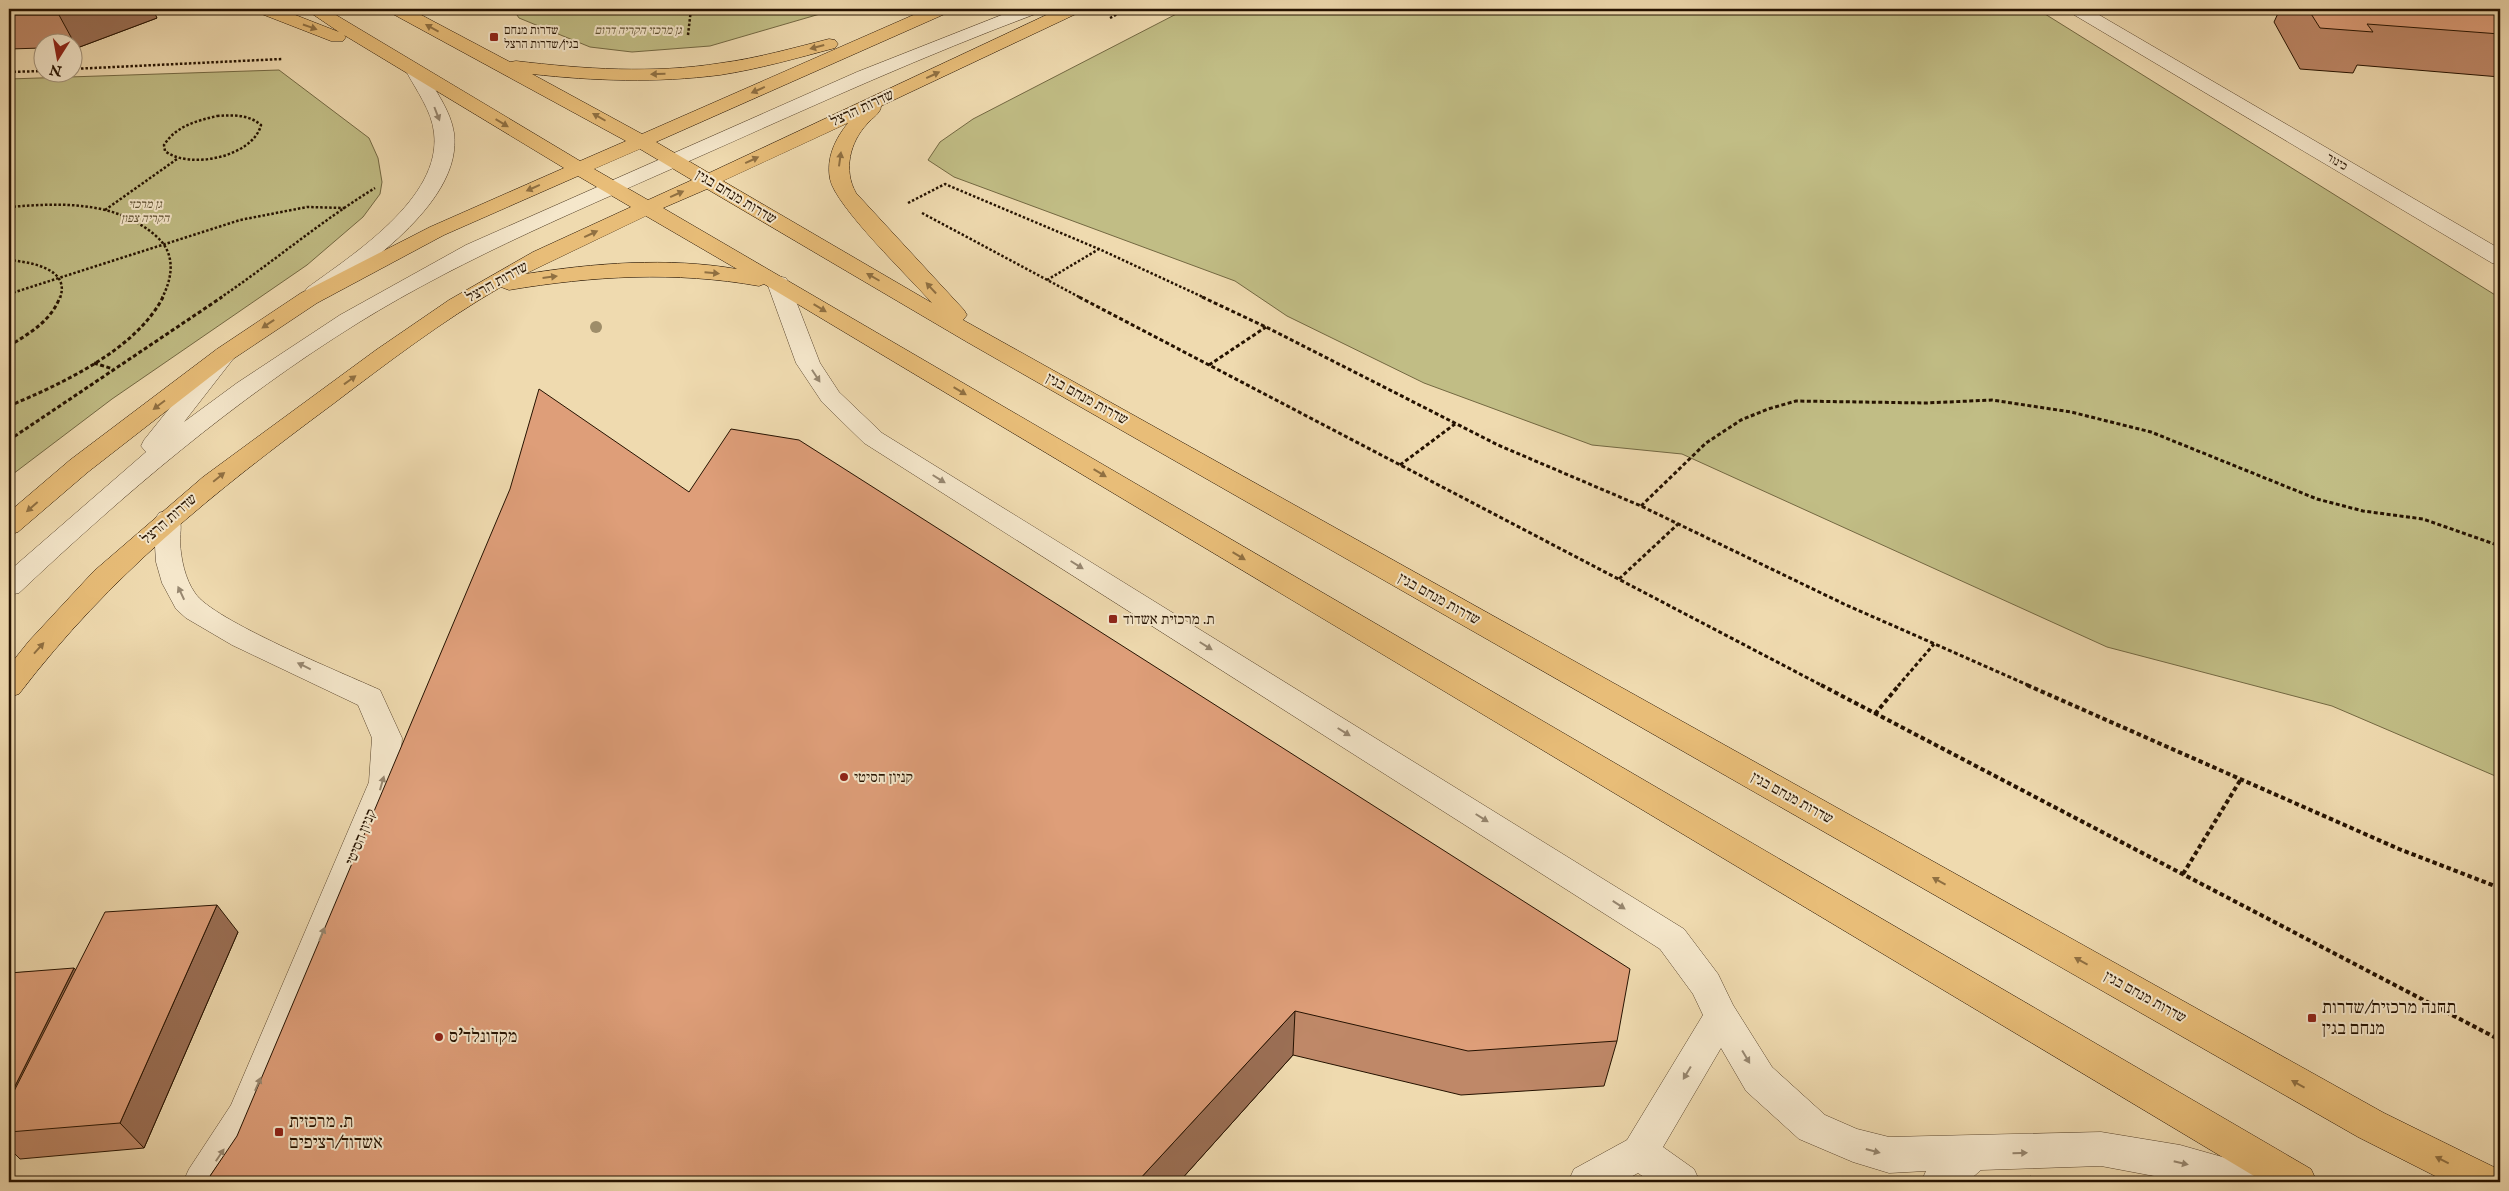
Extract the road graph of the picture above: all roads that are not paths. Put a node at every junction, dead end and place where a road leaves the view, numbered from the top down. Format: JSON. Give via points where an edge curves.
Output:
{"nodes":[{"id":1,"x":265,"y":9,"type":"edge"},
{"id":2,"x":314,"y":9,"type":"edge"},
{"id":3,"x":397,"y":9,"type":"edge"},
{"id":4,"x":941,"y":9,"type":"edge"},
{"id":5,"x":987,"y":9,"type":"edge"},
{"id":6,"x":1032,"y":9,"type":"edge"},
{"id":7,"x":1072,"y":9,"type":"edge"},
{"id":8,"x":2077,"y":9,"type":"edge"},
{"id":9,"x":2107,"y":9,"type":"edge"},
{"id":10,"x":915,"y":20,"type":"junction"},
{"id":11,"x":386,"y":54,"type":"junction"},
{"id":12,"x":498,"y":64,"type":"junction"},
{"id":13,"x":2174,"y":66,"type":"junction"},
{"id":14,"x":415,"y":71,"type":"junction"},
{"id":15,"x":866,"y":74,"type":"junction"},
{"id":16,"x":889,"y":96,"type":"junction"},
{"id":17,"x":641,"y":141,"type":"junction"},
{"id":18,"x":674,"y":160,"type":"junction"},
{"id":19,"x":578,"y":168,"type":"junction"},
{"id":20,"x":708,"y":180,"type":"junction"},
{"id":21,"x":612,"y":188,"type":"junction"},
{"id":22,"x":647,"y":208,"type":"junction"},
{"id":23,"x":2500,"y":258,"type":"edge"},
{"id":24,"x":778,"y":283,"type":"junction"},
{"id":25,"x":485,"y":288,"type":"junction"},
{"id":26,"x":309,"y":298,"type":"junction"},
{"id":27,"x":976,"y":337,"type":"junction"},
{"id":28,"x":225,"y":354,"type":"junction"},
{"id":29,"x":126,"y":481,"type":"junction"},
{"id":30,"x":168,"y":519,"type":"junction"},
{"id":31,"x":9,"y":526,"type":"edge"},
{"id":32,"x":9,"y":586,"type":"edge"},
{"id":33,"x":9,"y":686,"type":"edge"},
{"id":34,"x":1721,"y":1016,"type":"junction"},
{"id":35,"x":1640,"y":1152,"type":"junction"},
{"id":36,"x":1971,"y":1155,"type":"junction"},
{"id":37,"x":202,"y":1182,"type":"edge"},
{"id":38,"x":1587,"y":1182,"type":"edge"},
{"id":39,"x":1681,"y":1182,"type":"edge"},
{"id":40,"x":1940,"y":1182,"type":"edge"},
{"id":41,"x":2252,"y":1182,"type":"edge"},
{"id":42,"x":2298,"y":1182,"type":"edge"},
{"id":43,"x":2485,"y":1182,"type":"edge"}],
"edges":[{"from":1,"to":11,"type":"main road","one_way":true},
{"from":2,"to":11,"type":"main road"},
{"from":12,"to":3,"type":"main road","name":"שדרות מנחם בגין","one_way":true},
{"from":4,"to":10,"type":"main road"},
{"from":5,"to":15,"type":"street"},
{"from":6,"to":15,"type":"street"},
{"from":16,"to":7,"type":"main road","name":"שדרות הרצל","one_way":true},
{"from":8,"to":13,"type":"street","name":"כינור"},
{"from":9,"to":13,"type":"street","name":"כינור"},
{"from":10,"to":12,"type":"main road","one_way":true,"via":[[758,62],[683,73],[593,73]]},
{"from":10,"to":17,"type":"main road","one_way":true},
{"from":11,"to":14,"type":"main road"},
{"from":17,"to":12,"type":"main road","name":"שדרות מנחם בגין","one_way":true},
{"from":13,"to":23,"type":"street","name":"כינור"},
{"from":14,"to":19,"type":"main road","one_way":true},
{"from":14,"to":26,"type":"street","one_way":true,"via":[[435,108],[444,134],[445,152],[441,169],[417,205],[394,229]]},
{"from":15,"to":18,"type":"street"},
{"from":20,"to":16,"type":"main road","name":"שדרות הרצל","one_way":true},
{"from":27,"to":16,"type":"main road","one_way":true,"via":[[861,212],[840,181],[838,164],[845,142],[864,115]]},
{"from":17,"to":18,"type":"main road","name":"שדרות מנחם בגין"},
{"from":17,"to":19,"type":"main road"},
{"from":18,"to":20,"type":"main road","name":"שדרות מנחם בגין"},
{"from":18,"to":21,"type":"street"},
{"from":19,"to":21,"type":"main road"},
{"from":19,"to":26,"type":"main road","one_way":true,"via":[[438,231]]},
{"from":22,"to":20,"type":"main road","name":"שדרות הרצל","one_way":true},
{"from":27,"to":20,"type":"main road","name":"שדרות מנחם בגין","one_way":true},
{"from":21,"to":22,"type":"main road"},
{"from":21,"to":29,"type":"street","via":[[403,286],[278,366]]},
{"from":22,"to":24,"type":"main road"},
{"from":25,"to":22,"type":"main road","name":"שדרות הרצל","one_way":true},
{"from":25,"to":24,"type":"main road","one_way":true,"via":[[583,274],[644,270],[715,273]]},
{"from":24,"to":34,"type":"street","one_way":true,"via":[[808,363],[830,397],[873,438],[1672,939],[1706,984]]},
{"from":24,"to":42,"type":"main road","one_way":true},
{"from":30,"to":25,"type":"main road","name":"שדרות הרצל","one_way":true,"via":[[243,458],[430,322]]},
{"from":26,"to":28,"type":"main road","one_way":true},
{"from":43,"to":27,"type":"main road","name":"שדרות מנחם בגין","one_way":true,"via":[[2362,1120]]},
{"from":28,"to":29,"type":"street"},
{"from":28,"to":31,"type":"main road","one_way":true,"via":[[79,466]]},
{"from":29,"to":32,"type":"street"},
{"from":33,"to":30,"type":"main road","name":"שדרות הרצל","one_way":true,"via":[[75,607]]},
{"from":37,"to":30,"type":"street","name":"קניון הסיטי","one_way":true,"via":[[238,1128],[289,1014],[384,782],[387,738],[370,698],[217,624],[186,604],[172,573],[165,541]]},
{"from":34,"to":35,"type":"street","one_way":true},
{"from":34,"to":36,"type":"street","one_way":true,"via":[[1759,1079],[1812,1127],[1853,1145],[1890,1155]]},
{"from":35,"to":38,"type":"street"},
{"from":35,"to":39,"type":"street"},
{"from":36,"to":40,"type":"street"},
{"from":36,"to":41,"type":"street","one_way":true,"via":[[2102,1150],[2180,1163]]}]}
